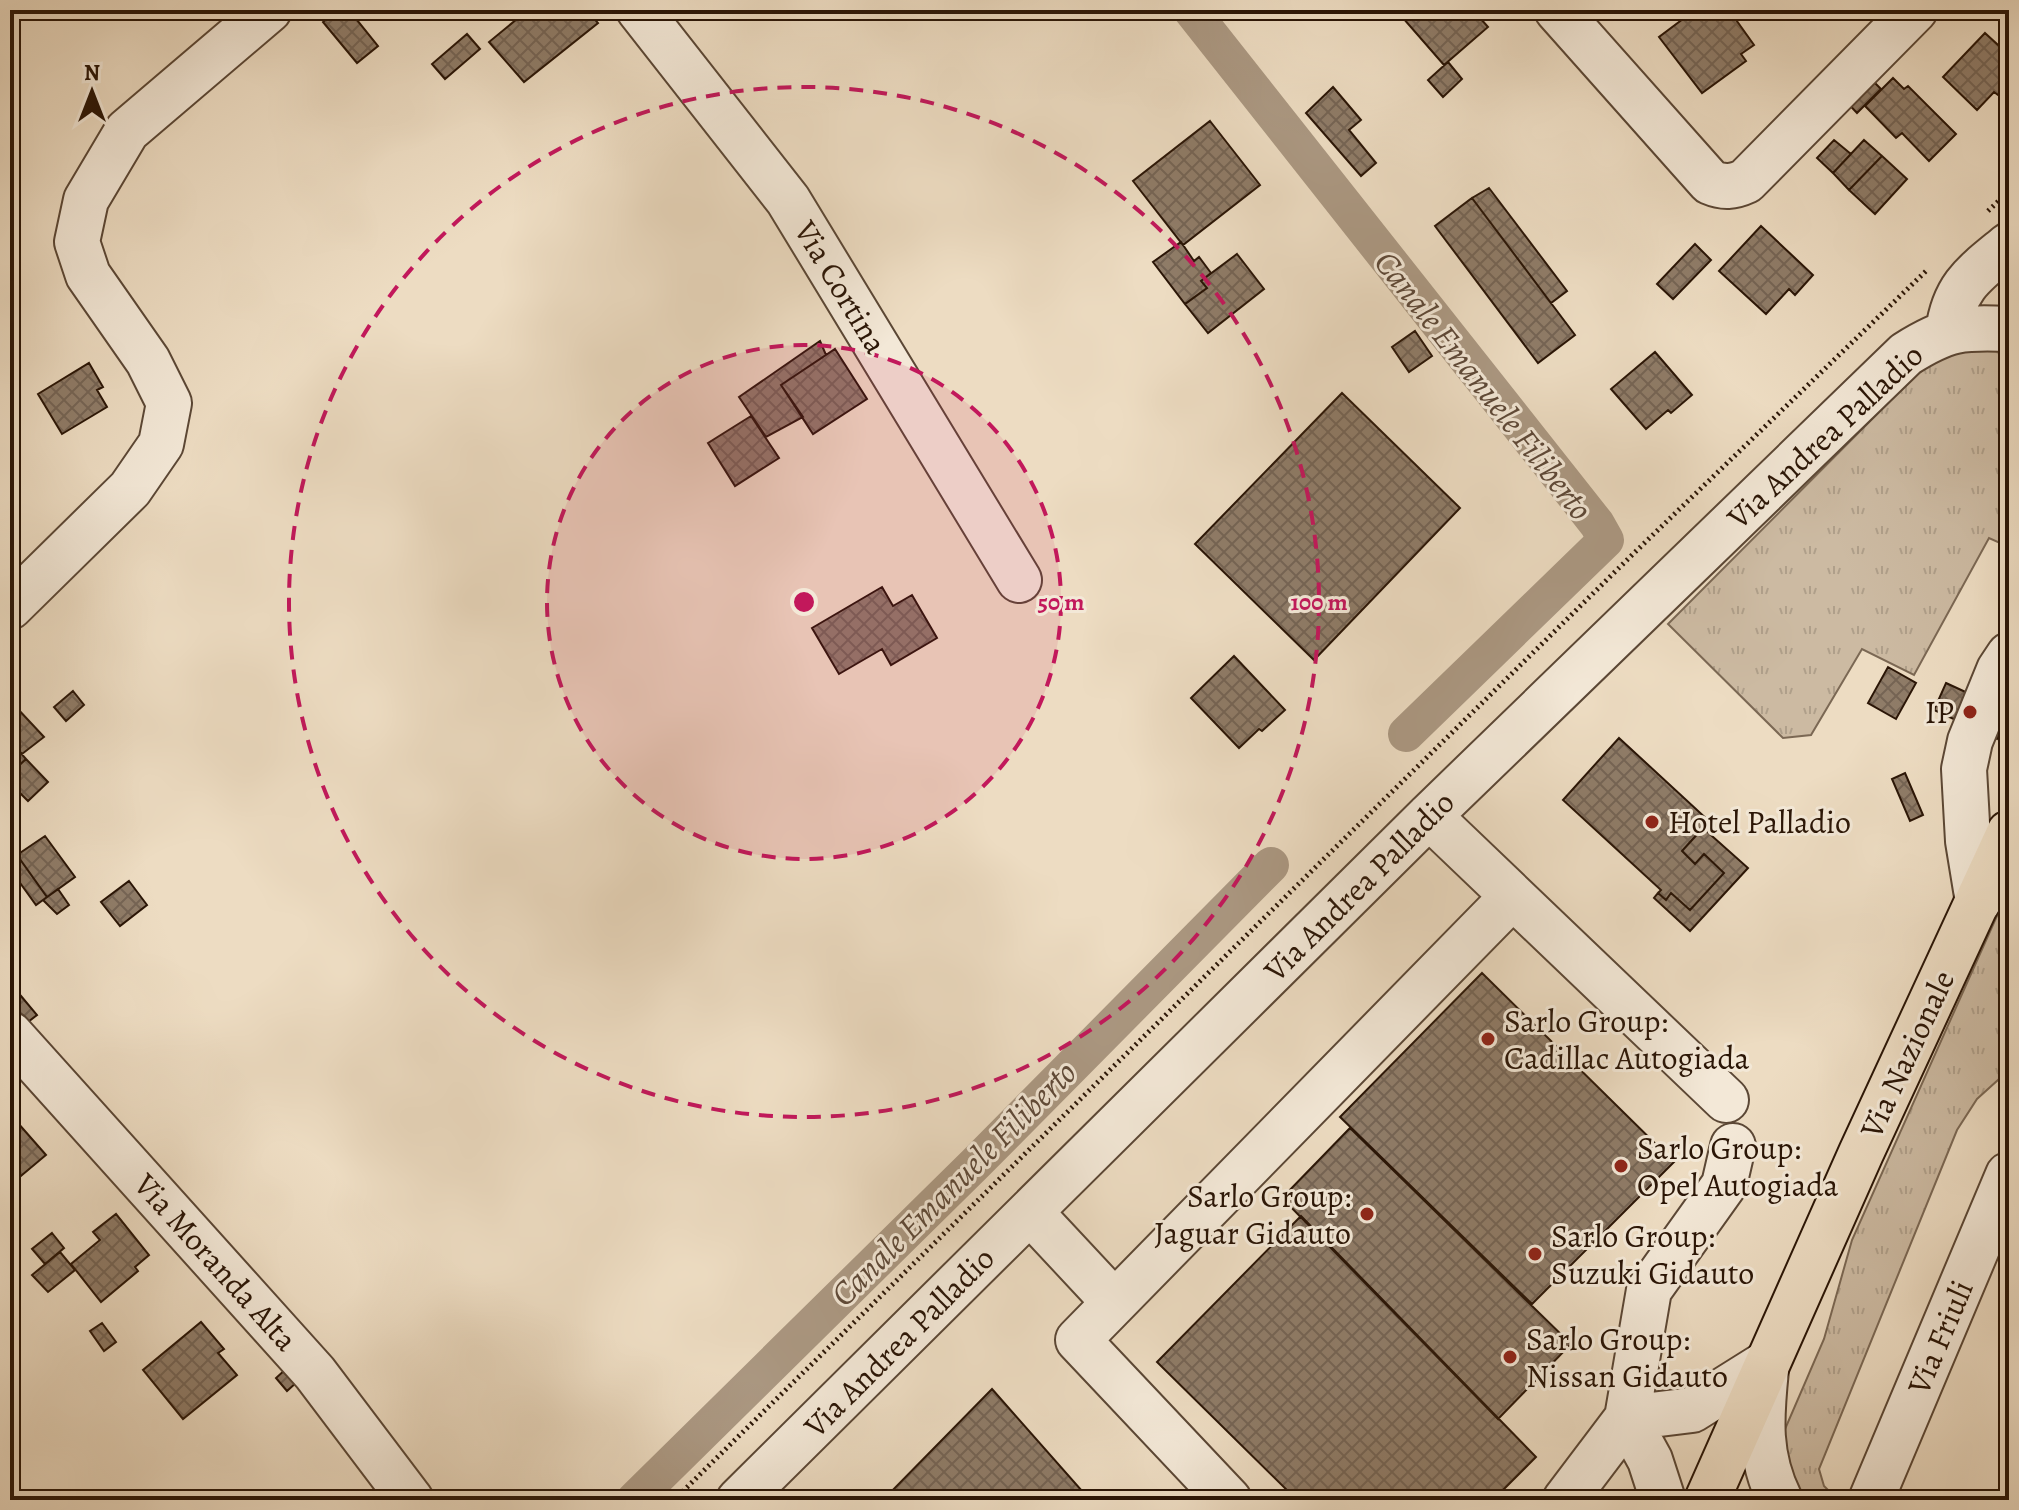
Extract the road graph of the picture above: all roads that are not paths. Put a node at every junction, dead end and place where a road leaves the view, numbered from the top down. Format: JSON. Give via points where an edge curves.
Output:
{"nodes":[{"id":1,"x":269,"y":10,"type":"edge"},
{"id":2,"x":639,"y":10,"type":"edge"},
{"id":3,"x":1557,"y":10,"type":"edge"},
{"id":4,"x":1915,"y":10,"type":"edge"},
{"id":5,"x":1998,"y":229,"type":"edge"},
{"id":6,"x":2009,"y":329,"type":"edge"},
{"id":7,"x":1948,"y":332,"type":"junction"},
{"id":8,"x":1019,"y":580,"type":"dead end"},
{"id":9,"x":10,"y":607,"type":"edge"},
{"id":10,"x":2009,"y":655,"type":"edge"},
{"id":11,"x":1429,"y":816,"type":"junction"},
{"id":12,"x":2009,"y":833,"type":"edge"},
{"id":13,"x":1512,"y":897,"type":"junction"},
{"id":14,"x":1978,"y":902,"type":"junction"},
{"id":15,"x":10,"y":1034,"type":"edge"},
{"id":16,"x":1726,"y":1100,"type":"dead end"},
{"id":17,"x":1733,"y":1146,"type":"dead end"},
{"id":18,"x":2008,"y":1175,"type":"edge"},
{"id":19,"x":1030,"y":1212,"type":"junction"},
{"id":20,"x":1114,"y":1302,"type":"junction"},
{"id":21,"x":1767,"y":1363,"type":"junction"},
{"id":22,"x":1627,"y":1418,"type":"junction"},
{"id":23,"x":411,"y":1500,"type":"edge"},
{"id":24,"x":739,"y":1500,"type":"edge"},
{"id":25,"x":1229,"y":1500,"type":"edge"},
{"id":26,"x":1565,"y":1500,"type":"edge"},
{"id":27,"x":1663,"y":1500,"type":"edge"},
{"id":28,"x":1707,"y":1500,"type":"edge"},
{"id":29,"x":1780,"y":1500,"type":"edge"},
{"id":30,"x":1871,"y":1500,"type":"edge"}],
"edges":[{"from":1,"to":9,"type":"street","via":[[127,131],[86,200],[77,242],[88,275],[148,361],[169,403],[161,444],[130,489]]},
{"from":2,"to":8,"type":"street","name":"Via Cortina","via":[[788,200]]},
{"from":3,"to":4,"type":"street","via":[[1710,182],[1721,187],[1746,181]]},
{"from":5,"to":7,"type":"street","via":[[1951,308]]},
{"from":6,"to":7,"type":"street","name":"Via Andrea Palladio","via":[[1967,327]]},
{"from":7,"to":11,"type":"street","name":"Via Andrea Palladio","via":[[1906,354]]},
{"from":10,"to":14,"type":"street","via":[[1976,726],[1964,769]]},
{"from":11,"to":13,"type":"street"},
{"from":11,"to":19,"type":"street","name":"Via Andrea Palladio"},
{"from":12,"to":14,"type":"main road","name":"Via Nazionale"},
{"from":13,"to":16,"type":"street"},
{"from":13,"to":20,"type":"street"},
{"from":14,"to":21,"type":"main road","name":"Via Nazionale"},
{"from":15,"to":23,"type":"street","name":"Via Moranda Alta","via":[[315,1373]]},
{"from":17,"to":22,"type":"street","via":[[1724,1185],[1649,1290]]},
{"from":18,"to":30,"type":"street","name":"Via Friuli"},
{"from":19,"to":20,"type":"street"},
{"from":19,"to":24,"type":"street","name":"Via Andrea Palladio"},
{"from":20,"to":25,"type":"street","via":[[1078,1340]]},
{"from":21,"to":22,"type":"street","via":[[1692,1410]]},
{"from":21,"to":28,"type":"main road","name":"Via Nazionale"},
{"from":21,"to":29,"type":"street","via":[[1764,1460]]},
{"from":22,"to":26,"type":"street"},
{"from":22,"to":27,"type":"street","via":[[1650,1460]]}]}
